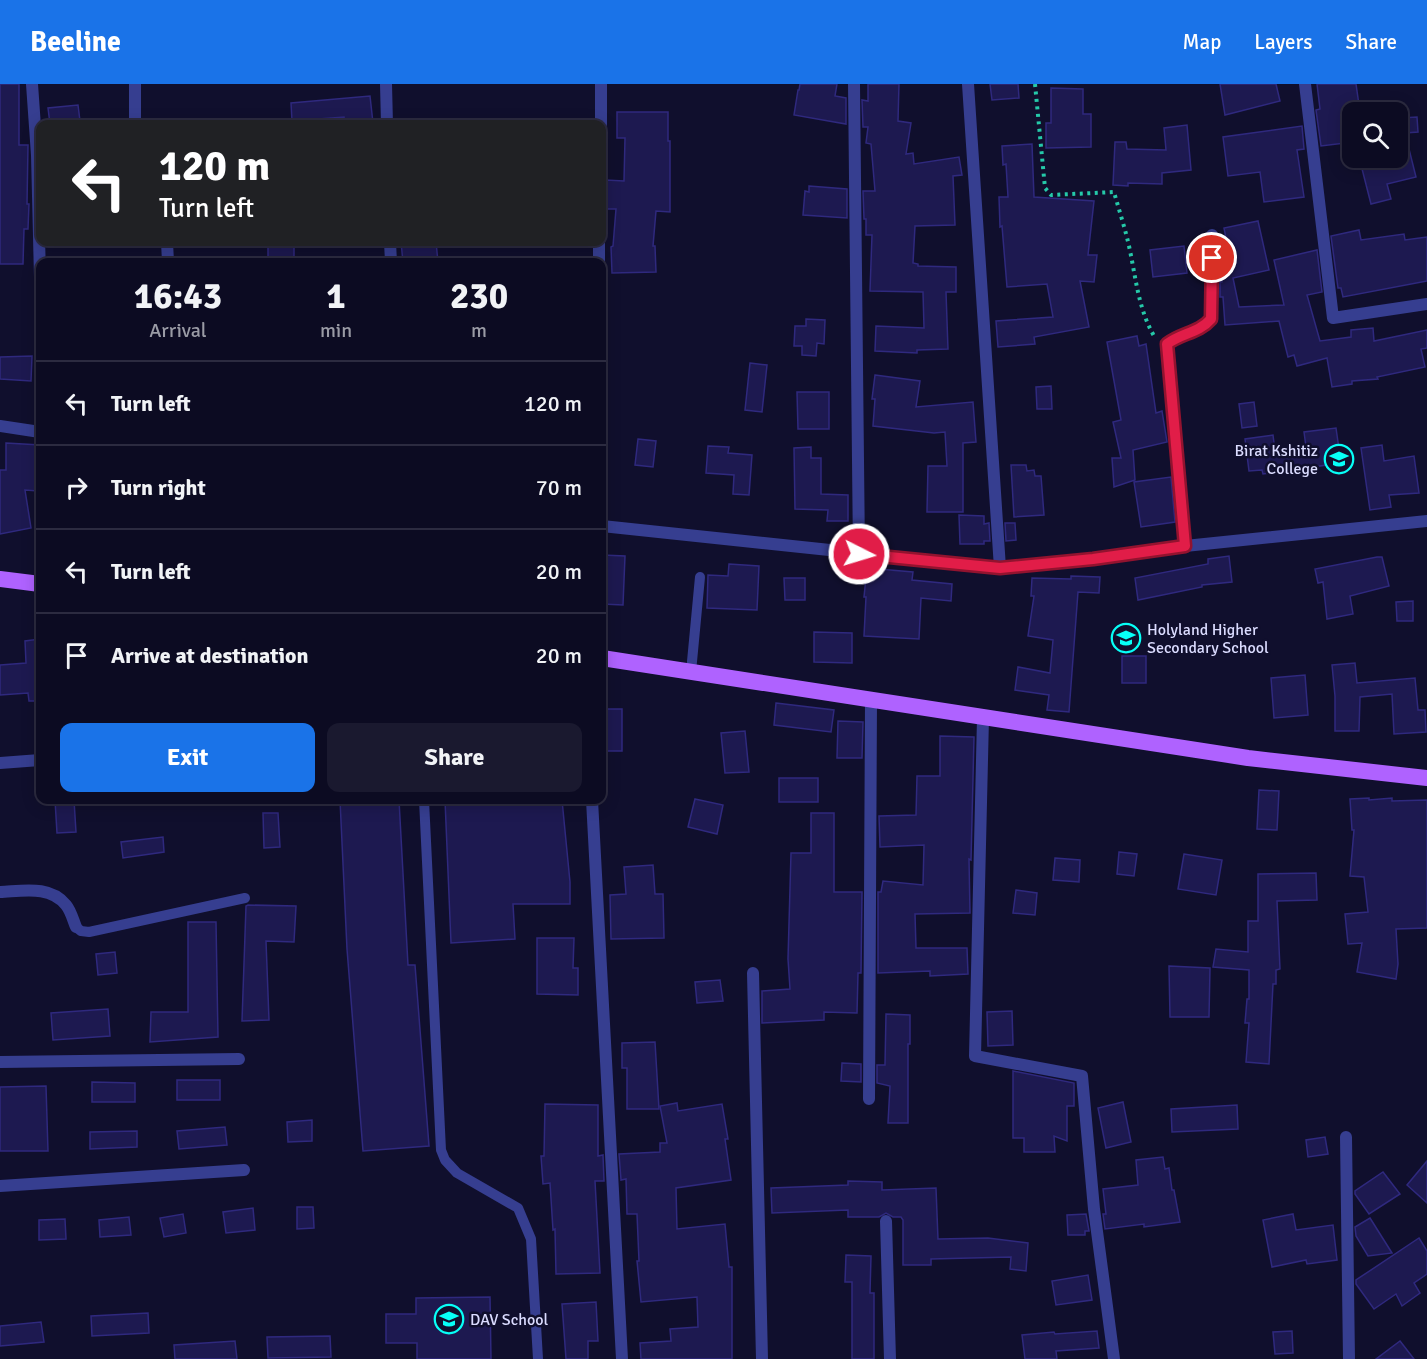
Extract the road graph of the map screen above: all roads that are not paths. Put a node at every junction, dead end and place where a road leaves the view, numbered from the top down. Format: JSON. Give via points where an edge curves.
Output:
{"nodes":[{"id":1,"x":32,"y":84,"type":"edge"},
{"id":2,"x":135,"y":84,"type":"edge"},
{"id":3,"x":386,"y":84,"type":"edge"},
{"id":4,"x":601,"y":84,"type":"edge"},
{"id":5,"x":854,"y":84,"type":"edge"},
{"id":6,"x":968,"y":84,"type":"edge"},
{"id":7,"x":1305,"y":84,"type":"edge"},
{"id":8,"x":135,"y":120,"type":"edge"},
{"id":9,"x":387,"y":120,"type":"edge"},
{"id":10,"x":601,"y":120,"type":"edge"},
{"id":11,"x":36,"y":180,"type":"edge"},
{"id":12,"x":1212,"y":235,"type":"dead end"},
{"id":13,"x":1427,"y":304,"type":"edge"},
{"id":14,"x":0,"y":426,"type":"edge"},
{"id":15,"x":36,"y":431,"type":"edge"},
{"id":16,"x":1427,"y":520,"type":"edge"},
{"id":17,"x":606,"y":526,"type":"edge"},
{"id":18,"x":1185,"y":546,"type":"junction"},
{"id":19,"x":859,"y":554,"type":"junction"},
{"id":20,"x":1000,"y":568,"type":"junction"},
{"id":21,"x":700,"y":577,"type":"dead end"},
{"id":22,"x":0,"y":579,"type":"edge"},
{"id":23,"x":36,"y":584,"type":"edge"},
{"id":24,"x":606,"y":659,"type":"edge"},
{"id":25,"x":691,"y":672,"type":"junction"},
{"id":26,"x":871,"y":701,"type":"junction"},
{"id":27,"x":983,"y":718,"type":"junction"},
{"id":28,"x":36,"y":760,"type":"edge"},
{"id":29,"x":0,"y":763,"type":"edge"},
{"id":30,"x":1427,"y":778,"type":"edge"},
{"id":31,"x":424,"y":804,"type":"edge"},
{"id":32,"x":592,"y":804,"type":"edge"},
{"id":33,"x":0,"y":892,"type":"edge"},
{"id":34,"x":245,"y":898,"type":"dead end"},
{"id":35,"x":76,"y":927,"type":"joint"},
{"id":36,"x":753,"y":973,"type":"dead end"},
{"id":37,"x":239,"y":1059,"type":"dead end"},
{"id":38,"x":0,"y":1062,"type":"edge"},
{"id":39,"x":869,"y":1099,"type":"dead end"},
{"id":40,"x":1347,"y":1137,"type":"dead end"},
{"id":41,"x":244,"y":1170,"type":"dead end"},
{"id":42,"x":0,"y":1186,"type":"edge"},
{"id":43,"x":886,"y":1221,"type":"dead end"},
{"id":44,"x":538,"y":1359,"type":"edge"},
{"id":45,"x":622,"y":1359,"type":"edge"},
{"id":46,"x":762,"y":1359,"type":"edge"},
{"id":47,"x":890,"y":1359,"type":"edge"},
{"id":48,"x":1114,"y":1359,"type":"edge"},
{"id":49,"x":1349,"y":1359,"type":"edge"}],
"edges":[{"from":1,"to":11,"type":"street"},
{"from":2,"to":8,"type":"street"},
{"from":3,"to":9,"type":"street"},
{"from":4,"to":10,"type":"street"},
{"from":5,"to":19,"type":"street"},
{"from":6,"to":20,"type":"street"},
{"from":7,"to":13,"type":"street","via":[[1333,318]]},
{"from":12,"to":18,"type":"street","via":[[1211,319],[1203,328],[1167,344]]},
{"from":14,"to":15,"type":"street"},
{"from":16,"to":18,"type":"street"},
{"from":17,"to":19,"type":"street"},
{"from":18,"to":20,"type":"street"},
{"from":19,"to":20,"type":"street"},
{"from":21,"to":25,"type":"lane"},
{"from":22,"to":23,"type":"main road"},
{"from":24,"to":25,"type":"main road"},
{"from":25,"to":26,"type":"main road"},
{"from":26,"to":27,"type":"main road"},
{"from":26,"to":39,"type":"street"},
{"from":27,"to":30,"type":"main road","via":[[1248,758]]},
{"from":27,"to":48,"type":"street","via":[[975,1056],[1082,1076],[1094,1209]]},
{"from":28,"to":29,"type":"street"},
{"from":31,"to":44,"type":"lane","via":[[441,1150],[457,1173],[518,1208],[531,1239]]},
{"from":32,"to":45,"type":"street"},
{"from":33,"to":35,"type":"street","via":[[54,894],[67,906]]},
{"from":34,"to":35,"type":"lane","via":[[89,932]]},
{"from":36,"to":46,"type":"street"},
{"from":37,"to":38,"type":"street"},
{"from":40,"to":49,"type":"street"},
{"from":41,"to":42,"type":"street"},
{"from":43,"to":47,"type":"street"}]}
